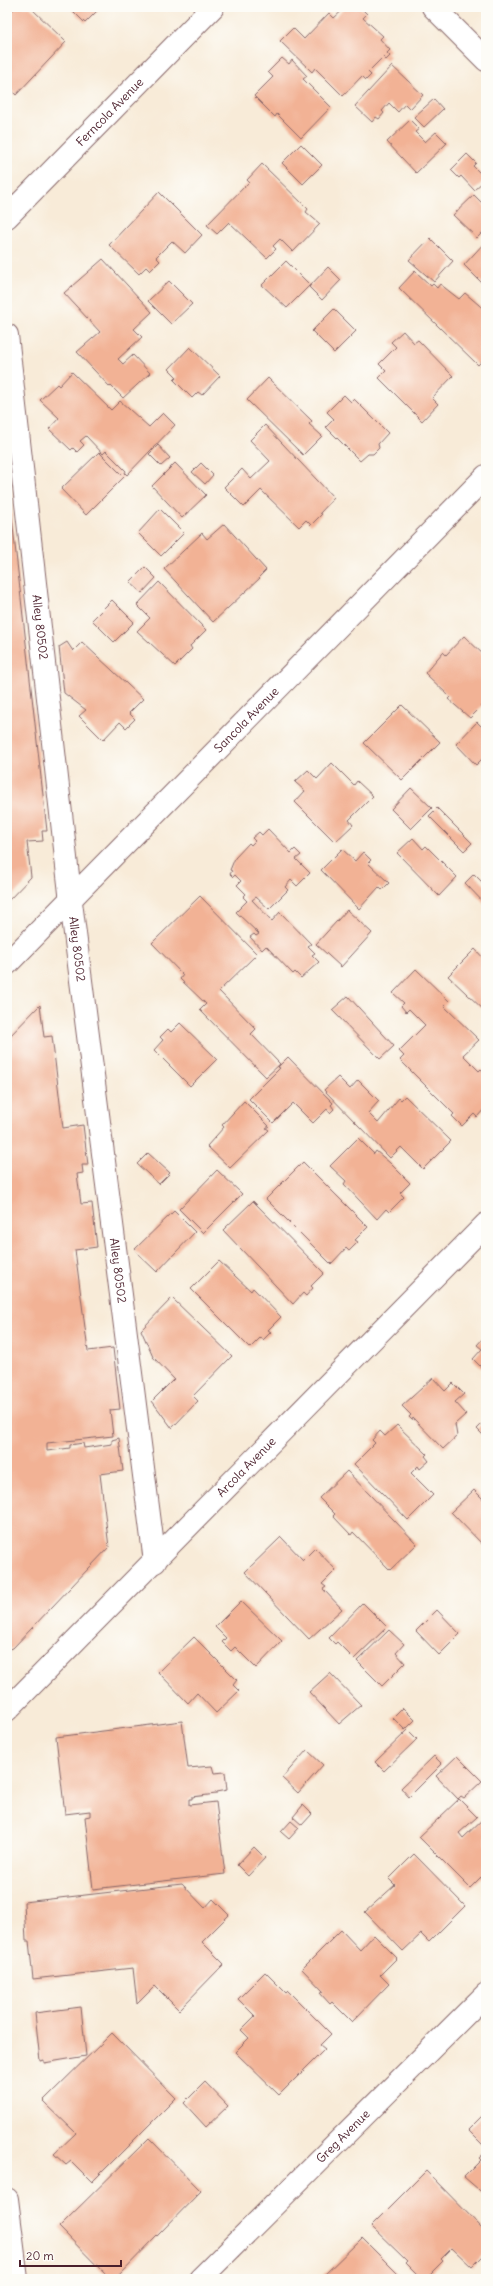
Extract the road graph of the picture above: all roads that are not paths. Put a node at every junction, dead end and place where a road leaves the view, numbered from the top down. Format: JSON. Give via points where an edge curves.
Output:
{"nodes":[{"id":1,"x":213,"y":7,"type":"edge"},
{"id":2,"x":433,"y":7,"type":"edge"},
{"id":3,"x":486,"y":60,"type":"edge"},
{"id":4,"x":7,"y":217,"type":"edge"},
{"id":5,"x":7,"y":335,"type":"edge"},
{"id":6,"x":486,"y":476,"type":"edge"},
{"id":7,"x":70,"y":902,"type":"junction"},
{"id":8,"x":7,"y":964,"type":"edge"},
{"id":9,"x":486,"y":1224,"type":"edge"},
{"id":10,"x":155,"y":1562,"type":"junction"},
{"id":11,"x":7,"y":1710,"type":"edge"},
{"id":12,"x":486,"y":1994,"type":"edge"},
{"id":13,"x":7,"y":2199,"type":"edge"},
{"id":14,"x":17,"y":2279,"type":"edge"},
{"id":15,"x":200,"y":2279,"type":"edge"}],
"edges":[{"from":1,"to":4,"type":"street","name":"Ferncola Avenue"},
{"from":2,"to":3,"type":"street"},
{"from":5,"to":7,"type":"street","name":"Alley 80502"},
{"from":6,"to":7,"type":"street","name":"Sancola Avenue"},
{"from":7,"to":8,"type":"street","name":"Sancola Avenue"},
{"from":7,"to":10,"type":"street","name":"Alley 80502"},
{"from":9,"to":10,"type":"street","name":"Arcola Avenue"},
{"from":10,"to":11,"type":"street","name":"Arcola Avenue"},
{"from":12,"to":15,"type":"street","name":"Greg Avenue"},
{"from":13,"to":14,"type":"street"}]}
